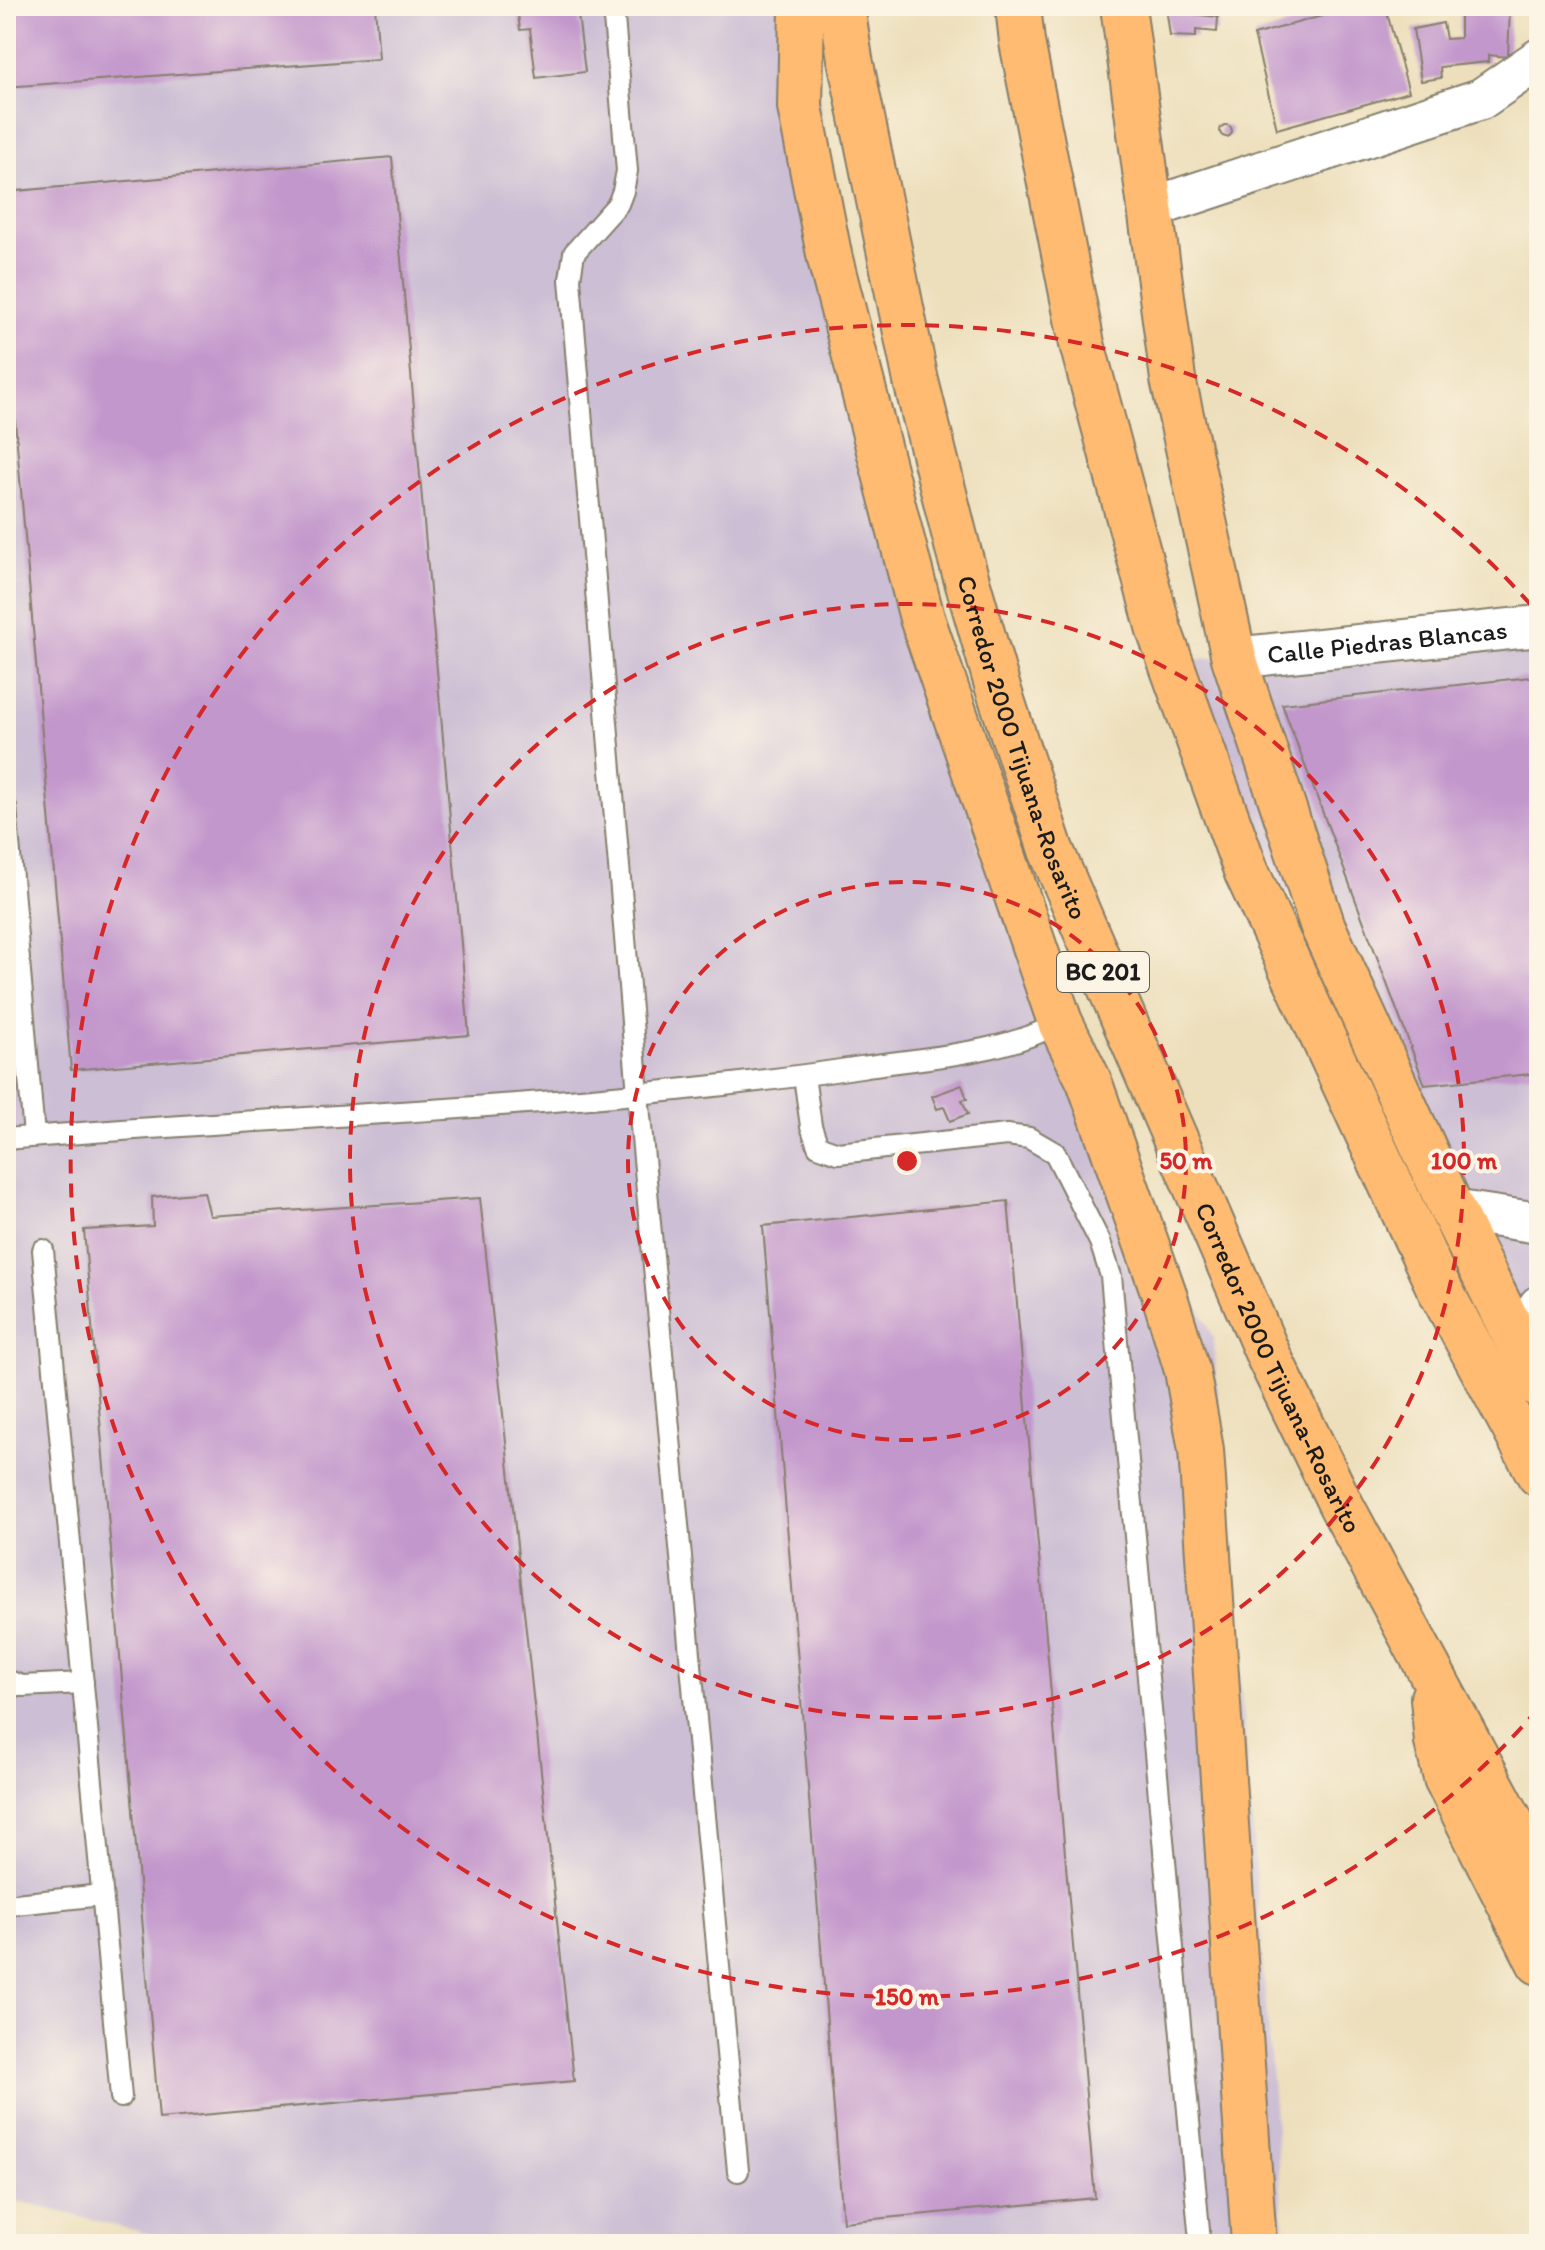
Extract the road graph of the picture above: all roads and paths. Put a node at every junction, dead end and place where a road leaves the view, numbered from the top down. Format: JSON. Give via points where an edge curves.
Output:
{"nodes":[{"id":1,"x":613,"y":6,"type":"edge"},
{"id":2,"x":802,"y":6,"type":"edge"},
{"id":3,"x":842,"y":6,"type":"edge"},
{"id":4,"x":1018,"y":6,"type":"edge"},
{"id":5,"x":1123,"y":6,"type":"edge"},
{"id":6,"x":1539,"y":59,"type":"edge"},
{"id":7,"x":1151,"y":208,"type":"junction"},
{"id":8,"x":1539,"y":626,"type":"edge"},
{"id":9,"x":1234,"y":658,"type":"junction"},
{"id":10,"x":6,"y":807,"type":"edge"},
{"id":11,"x":1060,"y":1022,"type":"junction"},
{"id":12,"x":804,"y":1076,"type":"junction"},
{"id":13,"x":638,"y":1094,"type":"junction"},
{"id":14,"x":34,"y":1136,"type":"junction"},
{"id":15,"x":6,"y":1139,"type":"edge"},
{"id":16,"x":1452,"y":1210,"type":"junction"},
{"id":17,"x":1539,"y":1223,"type":"edge"},
{"id":18,"x":43,"y":1250,"type":"dead end"},
{"id":19,"x":1539,"y":1306,"type":"edge"},
{"id":20,"x":1518,"y":1345,"type":"junction"},
{"id":21,"x":1539,"y":1385,"type":"edge"},
{"id":22,"x":1539,"y":1474,"type":"edge"},
{"id":23,"x":1431,"y":1676,"type":"junction"},
{"id":24,"x":6,"y":1680,"type":"edge"},
{"id":25,"x":83,"y":1683,"type":"junction"},
{"id":26,"x":1539,"y":1874,"type":"edge"},
{"id":27,"x":102,"y":1895,"type":"junction"},
{"id":28,"x":6,"y":1905,"type":"edge"},
{"id":29,"x":1539,"y":1962,"type":"edge"},
{"id":30,"x":121,"y":2097,"type":"dead end"},
{"id":31,"x":738,"y":2171,"type":"dead end"},
{"id":32,"x":1199,"y":2230,"type":"dead end"},
{"id":33,"x":1254,"y":2244,"type":"edge"}],
"edges":[{"from":1,"to":13,"type":"lane","via":[[627,171],[618,204],[574,253],[570,279]]},
{"from":2,"to":11,"type":"highway","via":[[800,107],[830,259],[922,618]]},
{"from":3,"to":23,"type":"highway","name":"Corredor 2000 Tijuana-Rosarito","number":"BC 201","via":[[916,381],[959,553],[1051,850],[1269,1357]]},
{"from":4,"to":22,"type":"highway","via":[[1082,344],[1164,644],[1247,873],[1438,1286]]},
{"from":5,"to":7,"type":"highway"},
{"from":6,"to":7,"type":"street","via":[[1481,99]]},
{"from":7,"to":9,"type":"highway","via":[[1173,379]]},
{"from":8,"to":9,"type":"street","name":"Calle Piedras Blancas"},
{"from":9,"to":16,"type":"highway","via":[[1323,927]]},
{"from":10,"to":14,"type":"lane"},
{"from":11,"to":12,"type":"lane","via":[[991,1047]]},
{"from":11,"to":33,"type":"highway","via":[[1089,1081],[1163,1291],[1187,1370],[1201,1450]]},
{"from":12,"to":13,"type":"lane"},
{"from":12,"to":32,"type":"lane","via":[[818,1146],[838,1153],[1007,1135],[1029,1138],[1055,1153],[1100,1242],[1111,1276]]},
{"from":13,"to":14,"type":"lane"},
{"from":13,"to":31,"type":"lane"},
{"from":14,"to":15,"type":"lane"},
{"from":16,"to":17,"type":"street"},
{"from":16,"to":20,"type":"highway"},
{"from":18,"to":25,"type":"lane"},
{"from":19,"to":20,"type":"street"},
{"from":20,"to":21,"type":"highway"},
{"from":23,"to":26,"type":"highway","name":"Corredor 2000 Tijuana-Rosarito","number":"BC 201"},
{"from":23,"to":29,"type":"highway","via":[[1446,1778]]},
{"from":24,"to":25,"type":"lane","via":[[22,1686]]},
{"from":25,"to":27,"type":"lane"},
{"from":27,"to":28,"type":"lane"},
{"from":27,"to":30,"type":"lane"}]}
